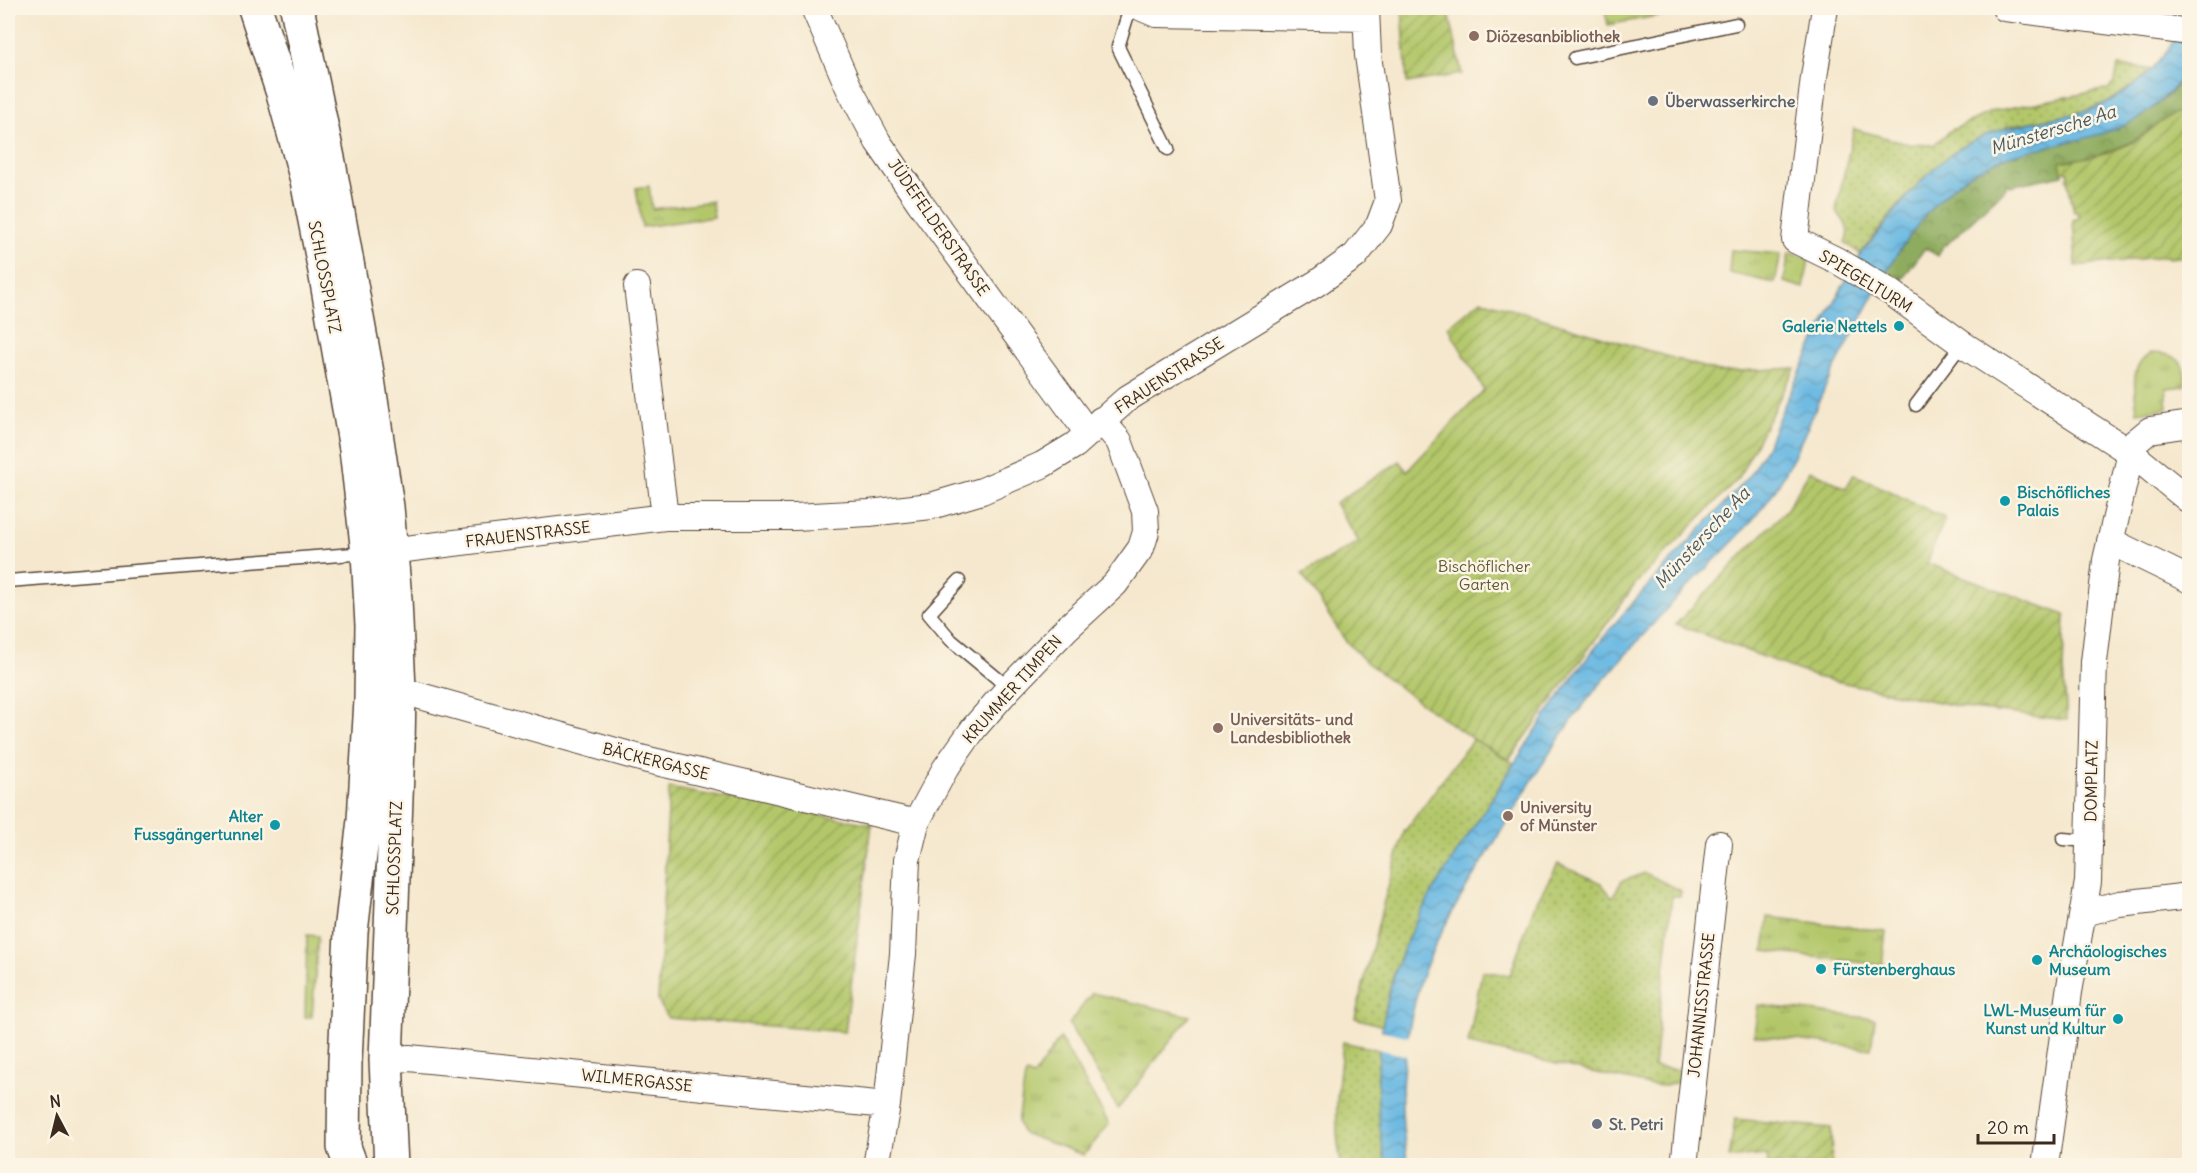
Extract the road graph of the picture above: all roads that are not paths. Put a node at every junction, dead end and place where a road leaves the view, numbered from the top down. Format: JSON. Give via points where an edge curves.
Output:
{"nodes":[{"id":1,"x":255,"y":8,"type":"edge"},
{"id":2,"x":297,"y":8,"type":"edge"},
{"id":3,"x":814,"y":8,"type":"edge"},
{"id":4,"x":1130,"y":8,"type":"edge"},
{"id":5,"x":1142,"y":8,"type":"edge"},
{"id":6,"x":1825,"y":8,"type":"edge"},
{"id":7,"x":2019,"y":8,"type":"edge"},
{"id":8,"x":1366,"y":13,"type":"edge"},
{"id":9,"x":1736,"y":24,"type":"dead end"},
{"id":10,"x":2184,"y":32,"type":"edge"},
{"id":11,"x":1575,"y":58,"type":"dead end"},
{"id":12,"x":1168,"y":149,"type":"dead end"},
{"id":13,"x":637,"y":286,"type":"dead end"},
{"id":14,"x":1962,"y":344,"type":"junction"},
{"id":15,"x":1916,"y":405,"type":"dead end"},
{"id":16,"x":2190,"y":424,"type":"edge"},
{"id":17,"x":1095,"y":426,"type":"junction"},
{"id":18,"x":2131,"y":453,"type":"junction"},
{"id":19,"x":2190,"y":501,"type":"edge"},
{"id":20,"x":665,"y":518,"type":"junction"},
{"id":21,"x":2110,"y":541,"type":"junction"},
{"id":22,"x":380,"y":552,"type":"junction"},
{"id":23,"x":2190,"y":580,"type":"edge"},
{"id":24,"x":8,"y":581,"type":"edge"},
{"id":25,"x":959,"y":581,"type":"dead end"},
{"id":26,"x":1009,"y":688,"type":"junction"},
{"id":27,"x":399,"y":690,"type":"junction"},
{"id":28,"x":916,"y":823,"type":"junction"},
{"id":29,"x":2063,"y":839,"type":"dead end"},
{"id":30,"x":2089,"y":841,"type":"junction"},
{"id":31,"x":1719,"y":844,"type":"dead end"},
{"id":32,"x":2190,"y":896,"type":"edge"},
{"id":33,"x":2083,"y":913,"type":"junction"},
{"id":34,"x":386,"y":1060,"type":"junction"},
{"id":35,"x":887,"y":1105,"type":"junction"},
{"id":36,"x":351,"y":1166,"type":"edge"},
{"id":37,"x":391,"y":1166,"type":"edge"},
{"id":38,"x":876,"y":1166,"type":"edge"},
{"id":39,"x":1684,"y":1166,"type":"edge"},
{"id":40,"x":2044,"y":1166,"type":"edge"}],
"edges":[{"from":1,"to":22,"type":"main road","name":"SCHLOSSPLATZ","via":[[307,180],[356,449]]},
{"from":2,"to":22,"type":"main road","name":"SCHLOSSPLATZ","via":[[368,373]]},
{"from":3,"to":17,"type":"street","name":"JÜDEFELDERSTRASSE","via":[[849,88],[920,203]]},
{"from":4,"to":12,"type":"lane","via":[[1118,47]]},
{"from":5,"to":8,"type":"street","via":[[1156,14]]},
{"from":6,"to":14,"type":"street","name":"SPIEGELTURM","via":[[1795,240],[1886,289]]},
{"from":7,"to":10,"type":"street"},
{"from":8,"to":17,"type":"street","name":"FRAUENSTRASSE","via":[[1388,201],[1379,225],[1355,256],[1317,283],[1128,398]]},
{"from":9,"to":11,"type":"lane"},
{"from":13,"to":20,"type":"street"},
{"from":14,"to":15,"type":"lane"},
{"from":14,"to":18,"type":"street","name":"SPIEGELTURM"},
{"from":16,"to":18,"type":"street","via":[[2150,430],[2133,444]]},
{"from":17,"to":20,"type":"street","name":"FRAUENSTRASSE","via":[[1075,445],[1042,465],[981,491],[931,506],[805,516]]},
{"from":17,"to":26,"type":"street","name":"KRUMMER TIMPEN","via":[[1119,441],[1145,511],[1146,532],[1141,548],[1115,584]]},
{"from":18,"to":19,"type":"street"},
{"from":18,"to":21,"type":"street","name":"DOMPLATZ"},
{"from":20,"to":22,"type":"street","name":"FRAUENSTRASSE"},
{"from":21,"to":23,"type":"street"},
{"from":21,"to":30,"type":"street","name":"DOMPLATZ","via":[[2094,662]]},
{"from":22,"to":24,"type":"lane"},
{"from":22,"to":27,"type":"main road","name":"SCHLOSSPLATZ","via":[[396,606]]},
{"from":22,"to":36,"type":"main road","name":"SCHLOSSPLATZ","via":[[372,625],[364,809],[351,932],[344,1147]]},
{"from":25,"to":26,"type":"lane","via":[[929,614],[951,640]]},
{"from":26,"to":28,"type":"street","name":"KRUMMER TIMPEN","via":[[951,761]]},
{"from":27,"to":28,"type":"street","name":"BÄCKERGASSE","via":[[644,759]]},
{"from":27,"to":34,"type":"main road","name":"SCHLOSSPLATZ"},
{"from":28,"to":35,"type":"street","name":"KRUMMER TIMPEN","via":[[907,860],[903,954]]},
{"from":29,"to":30,"type":"lane"},
{"from":30,"to":33,"type":"street","name":"DOMPLATZ"},
{"from":31,"to":39,"type":"street","name":"JOHANNISSTRASSE"},
{"from":32,"to":33,"type":"street","via":[[2120,904]]},
{"from":33,"to":40,"type":"street","name":"DOMPLATZ"},
{"from":34,"to":35,"type":"street","name":"WILMERGASSE","via":[[409,1058]]},
{"from":34,"to":37,"type":"main road","name":"SCHLOSSPLATZ"},
{"from":35,"to":38,"type":"street","name":"KRUMMER TIMPEN"}]}
